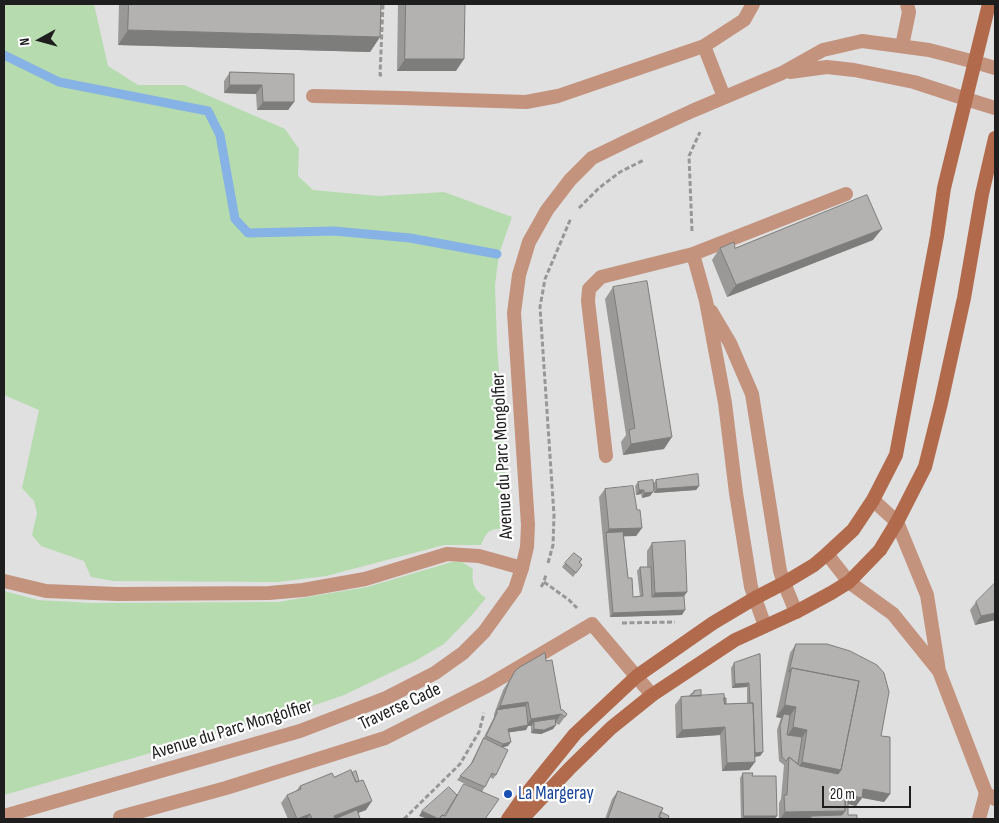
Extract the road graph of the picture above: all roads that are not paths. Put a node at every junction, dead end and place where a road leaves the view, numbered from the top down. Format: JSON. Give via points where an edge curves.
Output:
{"nodes":[{"id":1,"x":753,"y":4,"type":"edge"},
{"id":2,"x":907,"y":4,"type":"edge"},
{"id":3,"x":989,"y":4,"type":"edge"},
{"id":4,"x":704,"y":46,"type":"junction"},
{"id":5,"x":902,"y":46,"type":"junction"},
{"id":6,"x":975,"y":62,"type":"junction"},
{"id":7,"x":995,"y":68,"type":"edge"},
{"id":8,"x":782,"y":73,"type":"junction"},
{"id":9,"x":313,"y":96,"type":"dead end"},
{"id":10,"x":724,"y":97,"type":"junction"},
{"id":11,"x":966,"y":99,"type":"junction"},
{"id":12,"x":995,"y":108,"type":"edge"},
{"id":13,"x":995,"y":138,"type":"edge"},
{"id":14,"x":846,"y":194,"type":"dead end"},
{"id":15,"x":693,"y":254,"type":"junction"},
{"id":16,"x":706,"y":301,"type":"junction"},
{"id":17,"x":606,"y":456,"type":"dead end"},
{"id":18,"x":874,"y":500,"type":"junction"},
{"id":19,"x":897,"y":522,"type":"junction"},
{"id":20,"x":827,"y":554,"type":"junction"},
{"id":21,"x":522,"y":568,"type":"junction"},
{"id":22,"x":4,"y":581,"type":"edge"},
{"id":23,"x":849,"y":582,"type":"junction"},
{"id":24,"x":784,"y":583,"type":"junction"},
{"id":25,"x":755,"y":598,"type":"junction"},
{"id":26,"x":796,"y":612,"type":"junction"},
{"id":27,"x":765,"y":626,"type":"junction"},
{"id":28,"x":939,"y":671,"type":"junction"},
{"id":29,"x":637,"y":676,"type":"junction"},
{"id":30,"x":652,"y":695,"type":"junction"},
{"id":31,"x":991,"y":796,"type":"edge"},
{"id":32,"x":4,"y":816,"type":"edge"},
{"id":33,"x":120,"y":818,"type":"edge"},
{"id":34,"x":508,"y":819,"type":"edge"},
{"id":35,"x":522,"y":819,"type":"edge"},
{"id":36,"x":979,"y":819,"type":"edge"}],
"edges":[{"from":1,"to":4,"type":"street","via":[[744,20]]},
{"from":2,"to":5,"type":"street","via":[[909,12]]},
{"from":3,"to":6,"type":"main road"},
{"from":4,"to":9,"type":"street","via":[[558,96],[526,102]]},
{"from":4,"to":10,"type":"street"},
{"from":5,"to":6,"type":"street","name":"Avenue du Parc Mongolfier"},
{"from":5,"to":8,"type":"street","name":"Avenue du Parc Mongolfier","via":[[862,41],[823,50]]},
{"from":6,"to":7,"type":"street","name":"Avenue du Parc Mongolfier"},
{"from":6,"to":11,"type":"main road"},
{"from":8,"to":10,"type":"street","name":"Avenue du Parc Mongolfier"},
{"from":8,"to":11,"type":"street","name":"Avenue du Parc Mongolfier","via":[[827,67],[854,70],[914,82]]},
{"from":10,"to":21,"type":"street","name":"Avenue du Parc Mongolfier","via":[[592,158],[547,210],[530,242],[519,275],[514,313],[528,525]]},
{"from":11,"to":12,"type":"street","name":"Avenue du Parc Mongolfier"},
{"from":11,"to":18,"type":"main road","via":[[944,188],[896,455]]},
{"from":13,"to":19,"type":"main road","via":[[964,298],[925,467]]},
{"from":14,"to":15,"type":"street"},
{"from":15,"to":16,"type":"street"},
{"from":15,"to":17,"type":"street","via":[[601,277],[589,289]]},
{"from":16,"to":24,"type":"street","via":[[730,343],[752,394]]},
{"from":16,"to":25,"type":"street"},
{"from":18,"to":19,"type":"street"},
{"from":18,"to":20,"type":"main road","via":[[853,530]]},
{"from":19,"to":23,"type":"main road","via":[[880,550]]},
{"from":19,"to":28,"type":"street","via":[[927,595]]},
{"from":20,"to":23,"type":"street"},
{"from":20,"to":24,"type":"main road"},
{"from":21,"to":22,"type":"street","via":[[479,556],[447,554],[365,579],[269,593],[46,591]]},
{"from":21,"to":32,"type":"street","name":"Avenue du Parc Mongolfier","via":[[515,589],[484,632],[463,653],[435,673],[386,698],[300,731]]},
{"from":23,"to":26,"type":"main road"},
{"from":23,"to":28,"type":"street","via":[[893,614]]},
{"from":24,"to":25,"type":"main road"},
{"from":24,"to":26,"type":"street"},
{"from":25,"to":27,"type":"street"},
{"from":25,"to":29,"type":"main road"},
{"from":26,"to":27,"type":"main road"},
{"from":27,"to":30,"type":"main road","via":[[735,640]]},
{"from":28,"to":31,"type":"street"},
{"from":29,"to":30,"type":"street"},
{"from":29,"to":33,"type":"street","name":"Traverse Cade","via":[[592,624],[487,686],[386,738]]},
{"from":29,"to":34,"type":"main road","via":[[575,734]]},
{"from":30,"to":35,"type":"main road","via":[[570,768]]},
{"from":31,"to":36,"type":"street"}]}
